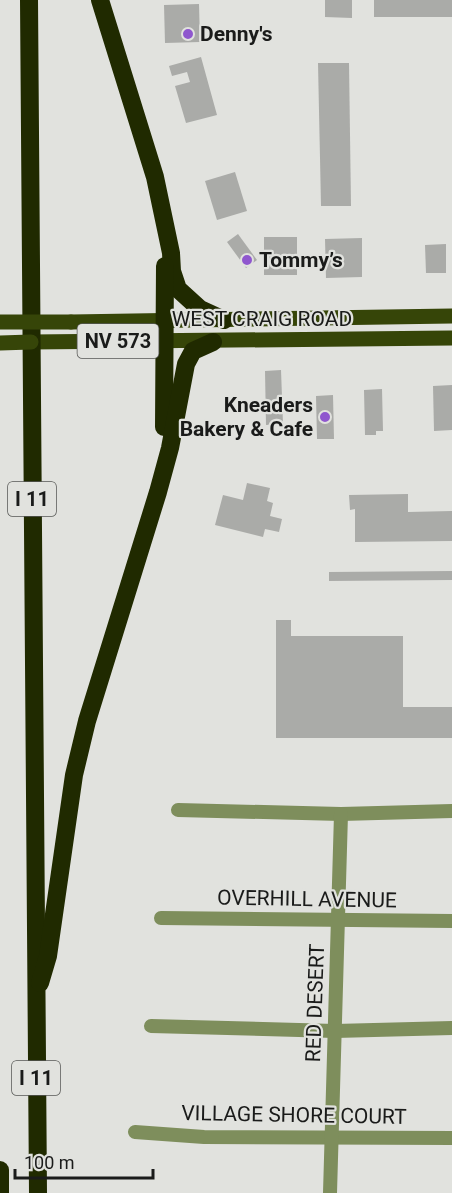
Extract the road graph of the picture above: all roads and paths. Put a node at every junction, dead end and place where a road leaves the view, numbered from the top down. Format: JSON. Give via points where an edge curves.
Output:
{"nodes":[{"id":1,"x":29,"y":0,"type":"edge"},
{"id":2,"x":100,"y":0,"type":"edge"},
{"id":3,"x":165,"y":224,"type":"junction"},
{"id":4,"x":452,"y":316,"type":"edge"},
{"id":5,"x":407,"y":317,"type":"junction"},
{"id":6,"x":225,"y":320,"type":"junction"},
{"id":7,"x":165,"y":321,"type":"junction"},
{"id":8,"x":0,"y":322,"type":"edge"},
{"id":9,"x":452,"y":339,"type":"edge"},
{"id":10,"x":318,"y":340,"type":"junction"},
{"id":11,"x":165,"y":341,"type":"junction"},
{"id":12,"x":213,"y":342,"type":"junction"},
{"id":13,"x":0,"y":343,"type":"edge"},
{"id":14,"x":158,"y":492,"type":"junction"},
{"id":15,"x":178,"y":810,"type":"dead end"},
{"id":16,"x":452,"y":811,"type":"edge"},
{"id":17,"x":342,"y":814,"type":"junction"},
{"id":18,"x":161,"y":918,"type":"dead end"},
{"id":19,"x":338,"y":921,"type":"junction"},
{"id":20,"x":452,"y":921,"type":"edge"},
{"id":21,"x":35,"y":999,"type":"junction"},
{"id":22,"x":151,"y":1026,"type":"dead end"},
{"id":23,"x":452,"y":1028,"type":"edge"},
{"id":24,"x":335,"y":1031,"type":"junction"},
{"id":25,"x":135,"y":1132,"type":"dead end"},
{"id":26,"x":331,"y":1138,"type":"junction"},
{"id":27,"x":452,"y":1138,"type":"edge"},
{"id":28,"x":0,"y":1170,"type":"edge"},
{"id":29,"x":0,"y":1193,"type":"edge"},
{"id":30,"x":38,"y":1193,"type":"edge"},
{"id":31,"x":330,"y":1193,"type":"edge"}],
"edges":[{"from":1,"to":21,"type":"highway","number":"I 11"},
{"from":2,"to":3,"type":"highway","via":[[155,177]]},
{"from":3,"to":6,"type":"highway","via":[[178,289],[200,309]]},
{"from":3,"to":7,"type":"highway"},
{"from":4,"to":5,"type":"main road","name":"WEST CRAIG ROAD"},
{"from":5,"to":6,"type":"main road","name":"WEST CRAIG ROAD"},
{"from":5,"to":10,"type":"main road","via":[[402,328],[348,330]]},
{"from":6,"to":7,"type":"main road","name":"WEST CRAIG ROAD"},
{"from":7,"to":8,"type":"main road","name":"WEST CRAIG ROAD","number":"NV 573","bridge":true},
{"from":7,"to":11,"type":"highway"},
{"from":9,"to":10,"type":"main road","name":"WEST CRAIG ROAD"},
{"from":10,"to":12,"type":"main road","name":"WEST CRAIG ROAD"},
{"from":11,"to":12,"type":"main road","name":"WEST CRAIG ROAD"},
{"from":11,"to":13,"type":"main road","name":"WEST CRAIG ROAD","number":"NV 573","bridge":true},
{"from":11,"to":14,"type":"highway"},
{"from":12,"to":14,"type":"highway","via":[[193,351],[186,364]]},
{"from":14,"to":21,"type":"highway","via":[[87,721],[74,775],[48,956]]},
{"from":15,"to":17,"type":"street"},
{"from":16,"to":17,"type":"street"},
{"from":17,"to":19,"type":"street","name":"RED DESERT"},
{"from":18,"to":19,"type":"street","name":"OVERHILL AVENUE"},
{"from":19,"to":20,"type":"street","name":"OVERHILL AVENUE"},
{"from":19,"to":24,"type":"street","name":"RED DESERT"},
{"from":21,"to":30,"type":"highway","number":"I 11"},
{"from":22,"to":24,"type":"street"},
{"from":23,"to":24,"type":"street"},
{"from":24,"to":26,"type":"street","name":"RED DESERT"},
{"from":25,"to":26,"type":"street","name":"VILLAGE SHORE COURT"},
{"from":26,"to":27,"type":"street","name":"VILLAGE SHORE COURT"},
{"from":26,"to":31,"type":"street","name":"RED DESERT"},
{"from":28,"to":29,"type":"highway"}]}
